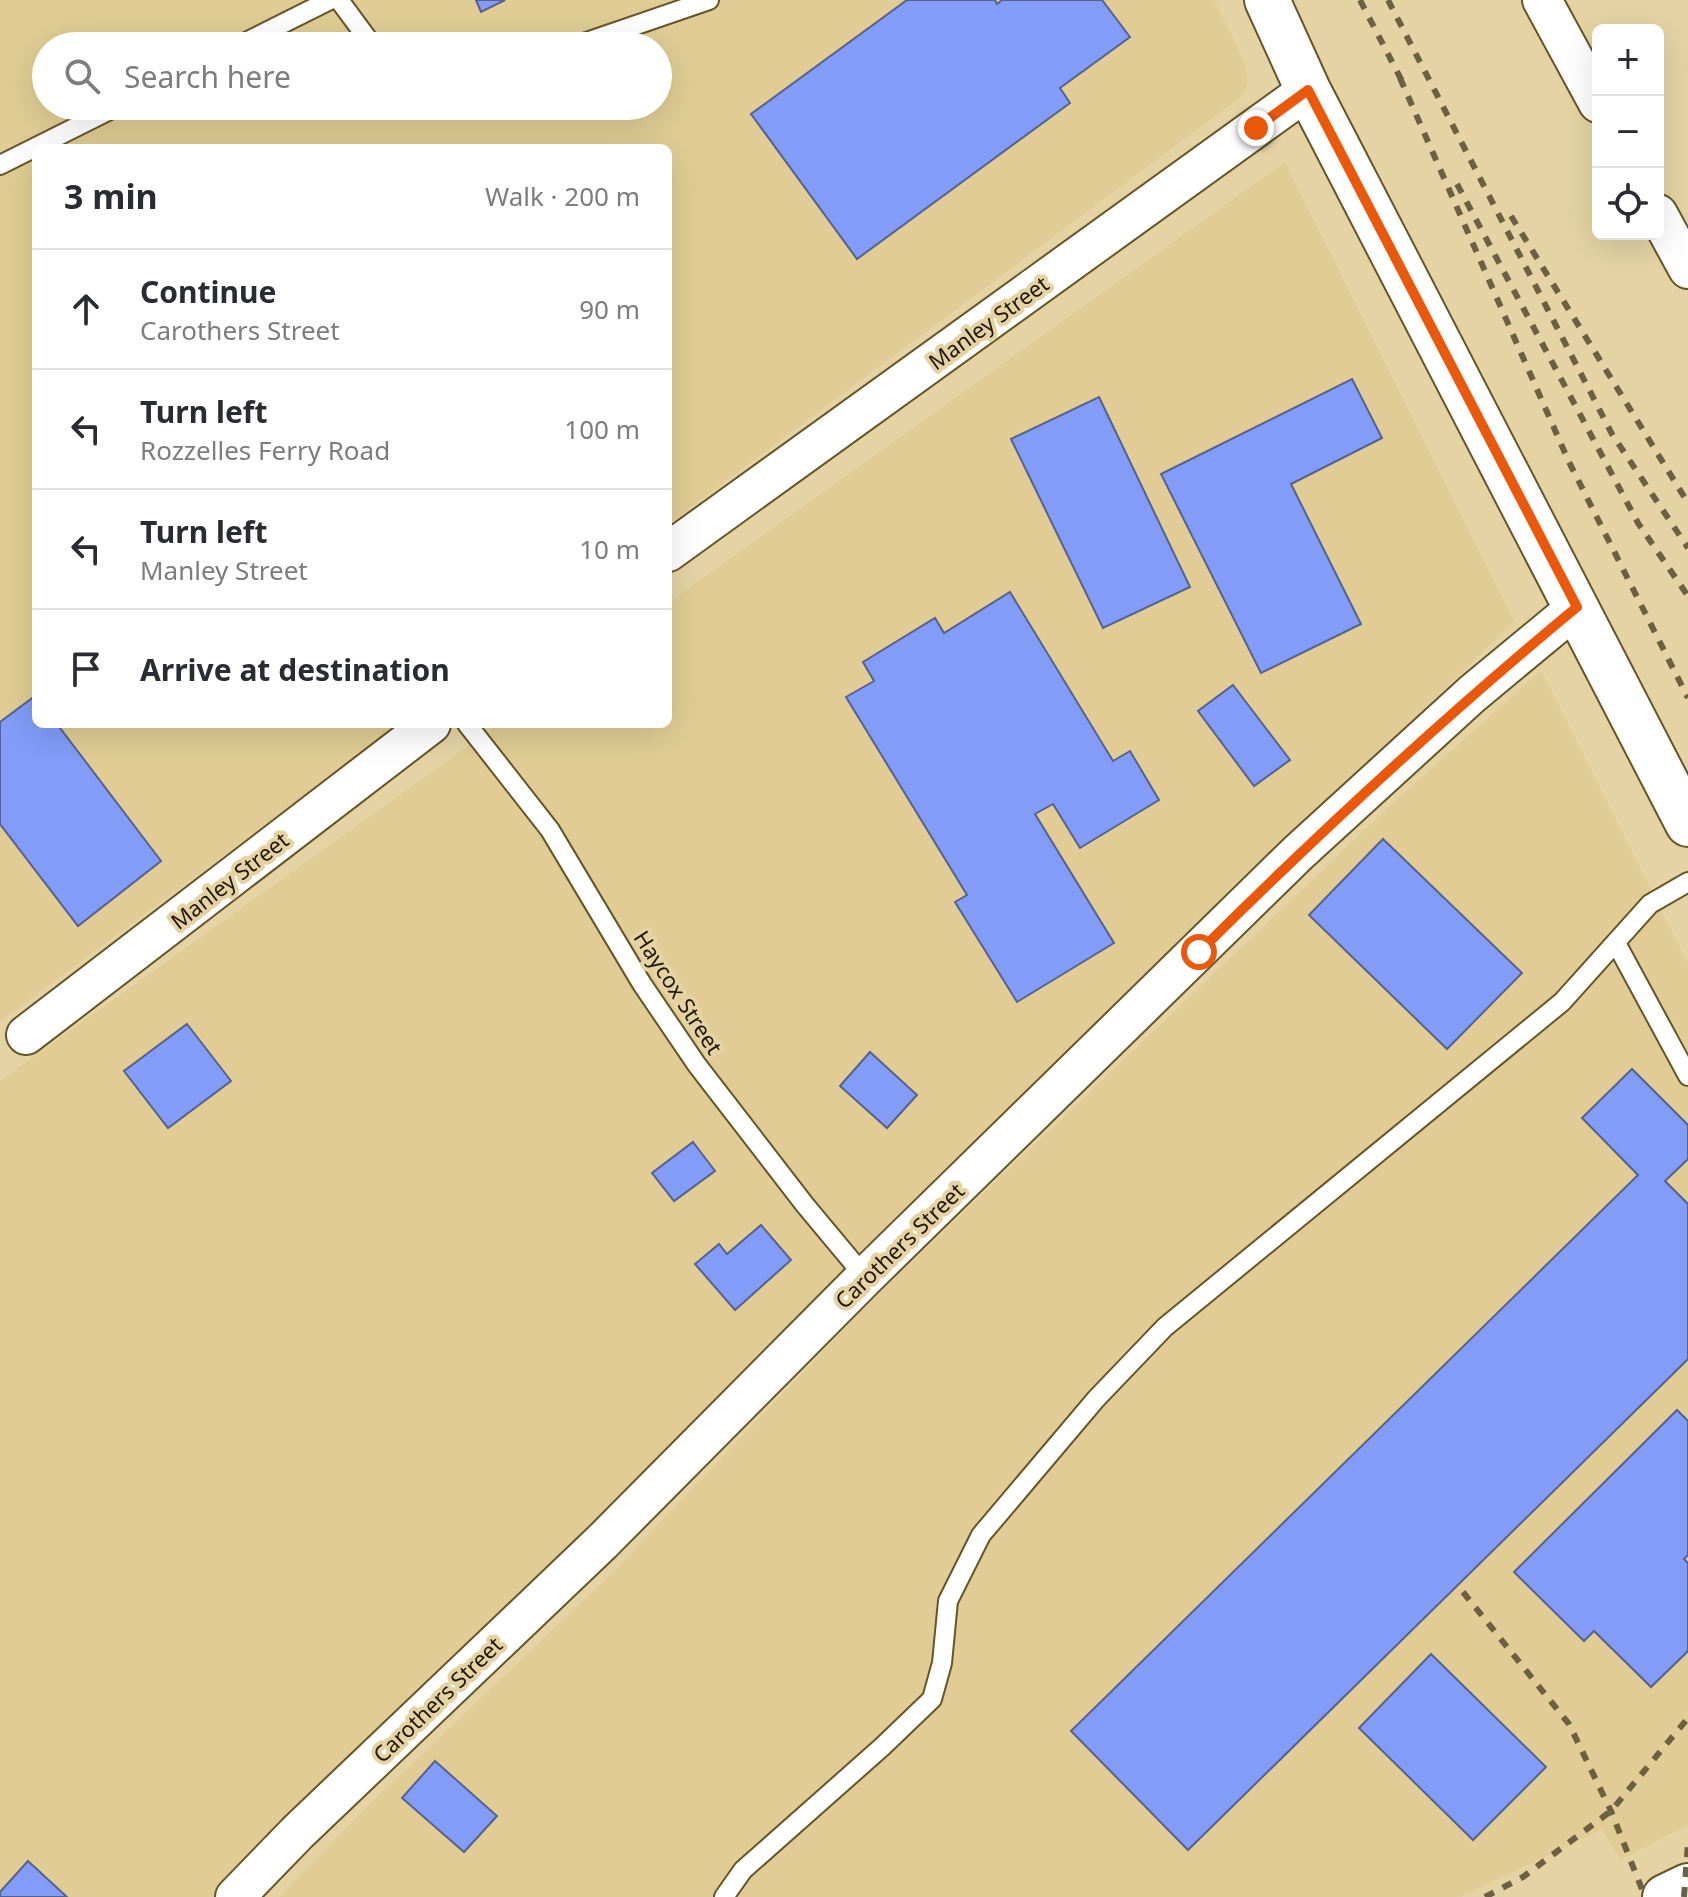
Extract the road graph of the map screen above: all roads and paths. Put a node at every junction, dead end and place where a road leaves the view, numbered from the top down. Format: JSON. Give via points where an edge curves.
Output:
{"nodes":[{"id":1,"x":330,"y":0,"type":"edge"},
{"id":2,"x":339,"y":0,"type":"edge"},
{"id":3,"x":709,"y":0,"type":"edge"},
{"id":4,"x":1267,"y":0,"type":"edge"},
{"id":5,"x":1542,"y":0,"type":"edge"},
{"id":6,"x":266,"y":32,"type":"edge"},
{"id":7,"x":363,"y":32,"type":"edge"},
{"id":8,"x":616,"y":32,"type":"edge"},
{"id":9,"x":1308,"y":90,"type":"junction"},
{"id":10,"x":1594,"y":96,"type":"edge"},
{"id":11,"x":90,"y":120,"type":"edge"},
{"id":12,"x":42,"y":144,"type":"edge"},
{"id":13,"x":32,"y":149,"type":"edge"},
{"id":14,"x":0,"y":165,"type":"edge"},
{"id":15,"x":1664,"y":225,"type":"edge"},
{"id":16,"x":1688,"y":269,"type":"edge"},
{"id":17,"x":672,"y":549,"type":"edge"},
{"id":18,"x":1577,"y":607,"type":"junction"},
{"id":19,"x":426,"y":728,"type":"edge"},
{"id":20,"x":470,"y":728,"type":"edge"},
{"id":21,"x":1688,"y":824,"type":"edge"},
{"id":22,"x":1688,"y":882,"type":"edge"},
{"id":23,"x":1616,"y":943,"type":"junction"},
{"id":24,"x":26,"y":1035,"type":"dead end"},
{"id":25,"x":1688,"y":1076,"type":"edge"},
{"id":26,"x":865,"y":1277,"type":"junction"},
{"id":27,"x":1688,"y":1886,"type":"edge"},
{"id":28,"x":235,"y":1897,"type":"edge"},
{"id":29,"x":724,"y":1897,"type":"edge"},
{"id":30,"x":1665,"y":1897,"type":"edge"}],
"edges":[{"from":1,"to":6,"type":"lane"},
{"from":2,"to":7,"type":"lane"},
{"from":3,"to":8,"type":"lane"},
{"from":4,"to":9,"type":"street"},
{"from":5,"to":10,"type":"street"},
{"from":9,"to":17,"type":"street","name":"Manley Street"},
{"from":9,"to":18,"type":"street"},
{"from":11,"to":12,"type":"lane"},
{"from":13,"to":14,"type":"lane"},
{"from":15,"to":16,"type":"street"},
{"from":18,"to":21,"type":"street"},
{"from":18,"to":26,"type":"street","name":"Carothers Street","via":[[1472,694],[1298,853]]},
{"from":19,"to":24,"type":"street","name":"Manley Street"},
{"from":20,"to":26,"type":"lane","name":"Haycox Street","via":[[550,830],[697,1065]]},
{"from":22,"to":23,"type":"lane","via":[[1650,904]]},
{"from":23,"to":25,"type":"lane"},
{"from":23,"to":29,"type":"lane","via":[[1562,1002],[1165,1327],[1096,1399],[981,1535],[948,1601],[942,1663],[932,1699],[743,1870]]},
{"from":26,"to":28,"type":"street","name":"Carothers Street","via":[[602,1542]]},
{"from":27,"to":30,"type":"street"}]}
